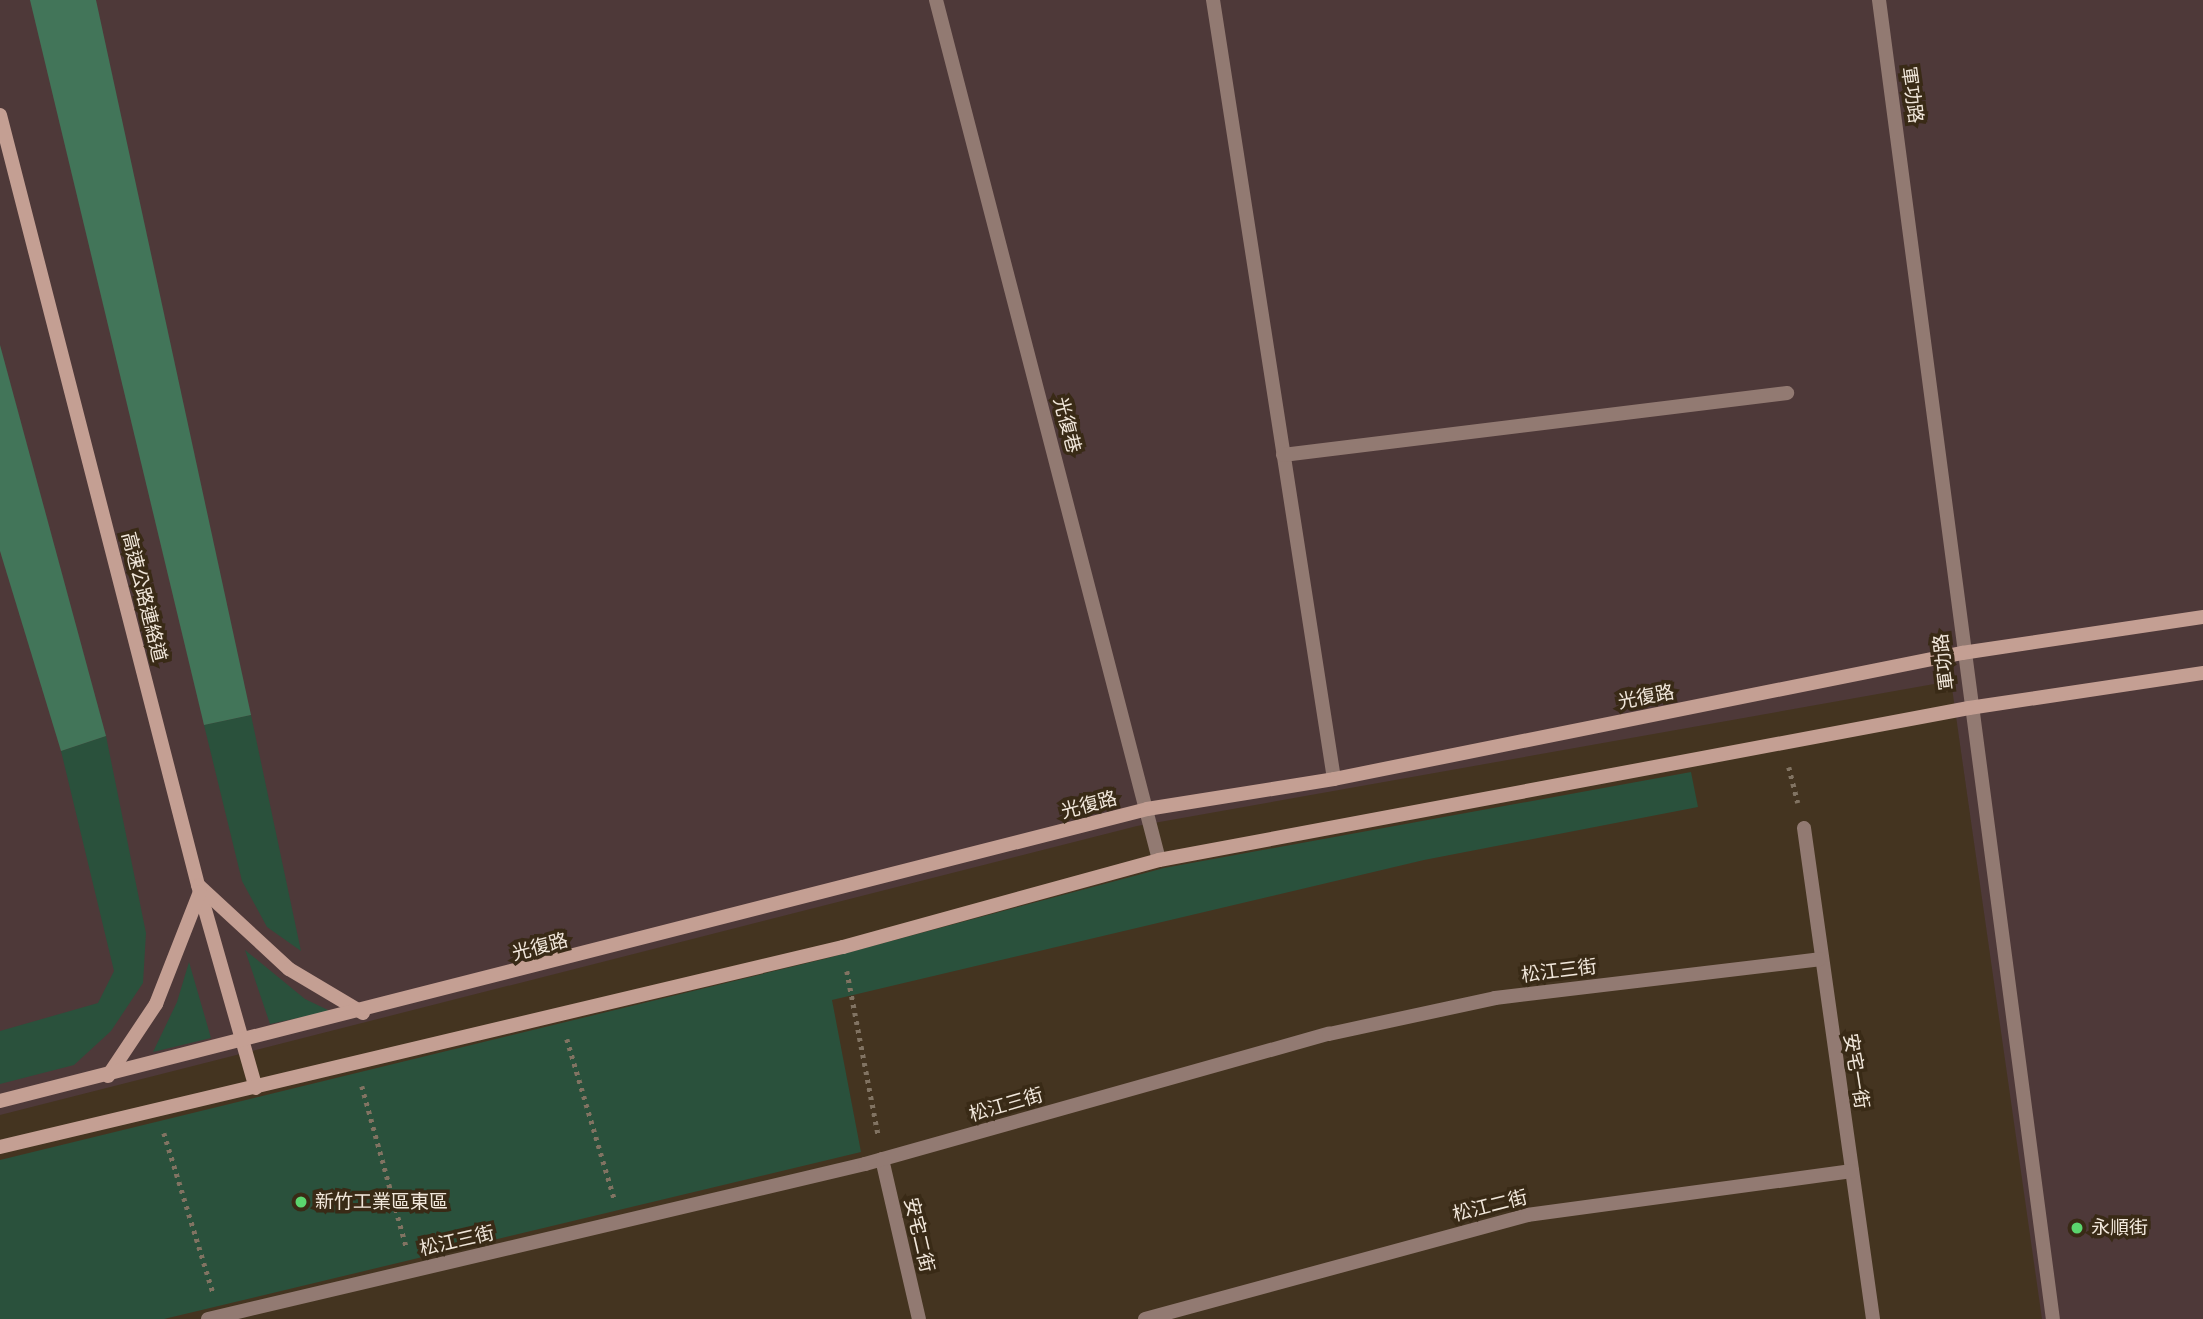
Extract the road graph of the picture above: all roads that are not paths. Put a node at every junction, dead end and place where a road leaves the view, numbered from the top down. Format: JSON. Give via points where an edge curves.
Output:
{"nodes":[{"id":1,"x":936,"y":0,"type":"edge"},
{"id":2,"x":1213,"y":0,"type":"edge"},
{"id":3,"x":1879,"y":0,"type":"edge"},
{"id":4,"x":0,"y":115,"type":"edge"},
{"id":5,"x":1787,"y":393,"type":"dead end"},
{"id":6,"x":1283,"y":455,"type":"junction"},
{"id":7,"x":2203,"y":617,"type":"edge"},
{"id":8,"x":1962,"y":653,"type":"junction"},
{"id":9,"x":2203,"y":673,"type":"edge"},
{"id":10,"x":1969,"y":708,"type":"junction"},
{"id":11,"x":1335,"y":779,"type":"junction"},
{"id":12,"x":1147,"y":809,"type":"junction"},
{"id":13,"x":1804,"y":828,"type":"road end"},
{"id":14,"x":1160,"y":860,"type":"junction"},
{"id":15,"x":199,"y":888,"type":"junction"},
{"id":16,"x":1820,"y":959,"type":"junction"},
{"id":17,"x":363,"y":1013,"type":"junction"},
{"id":18,"x":241,"y":1040,"type":"junction"},
{"id":19,"x":108,"y":1076,"type":"junction"},
{"id":20,"x":256,"y":1088,"type":"junction"},
{"id":21,"x":0,"y":1101,"type":"edge"},
{"id":22,"x":0,"y":1147,"type":"edge"},
{"id":23,"x":882,"y":1159,"type":"junction"},
{"id":24,"x":1852,"y":1171,"type":"junction"},
{"id":25,"x":214,"y":1317,"type":"edge"},
{"id":26,"x":919,"y":1319,"type":"edge"},
{"id":27,"x":1145,"y":1319,"type":"edge"},
{"id":28,"x":1873,"y":1319,"type":"edge"},
{"id":29,"x":2053,"y":1319,"type":"edge"}],
"edges":[{"from":1,"to":12,"type":"street","name":"光復巷"},
{"from":2,"to":6,"type":"street"},
{"from":3,"to":8,"type":"street","name":"軍功路"},
{"from":4,"to":15,"type":"street","name":"高速公路連絡道"},
{"from":5,"to":6,"type":"street"},
{"from":6,"to":11,"type":"street"},
{"from":7,"to":8,"type":"street","name":"光復路"},
{"from":8,"to":10,"type":"street","name":"軍功路"},
{"from":8,"to":11,"type":"street","name":"光復路"},
{"from":9,"to":10,"type":"street"},
{"from":10,"to":14,"type":"street"},
{"from":10,"to":29,"type":"street","name":"軍功路"},
{"from":11,"to":12,"type":"street","name":"光復路"},
{"from":12,"to":14,"type":"street","name":"光復巷"},
{"from":12,"to":17,"type":"street","name":"光復路"},
{"from":13,"to":16,"type":"street","name":"安宅一街"},
{"from":14,"to":20,"type":"street","via":[[843,947]]},
{"from":15,"to":17,"type":"street","via":[[289,969]]},
{"from":15,"to":18,"type":"street","name":"高速公路連絡道"},
{"from":15,"to":19,"type":"street","via":[[156,1004]]},
{"from":16,"to":23,"type":"street","name":"松江三街","via":[[1495,998],[1329,1034]]},
{"from":16,"to":24,"type":"street","name":"安宅一街"},
{"from":17,"to":18,"type":"street","name":"光復路"},
{"from":18,"to":19,"type":"street","name":"光復路"},
{"from":18,"to":20,"type":"street","name":"高速公路連絡道"},
{"from":19,"to":21,"type":"street","name":"光復路"},
{"from":20,"to":22,"type":"street"},
{"from":23,"to":25,"type":"street","name":"松江三街"},
{"from":23,"to":26,"type":"street","name":"安宅二街"},
{"from":24,"to":27,"type":"street","name":"松江二街","via":[[1527,1215]]},
{"from":24,"to":28,"type":"street","name":"安宅一街"}]}
